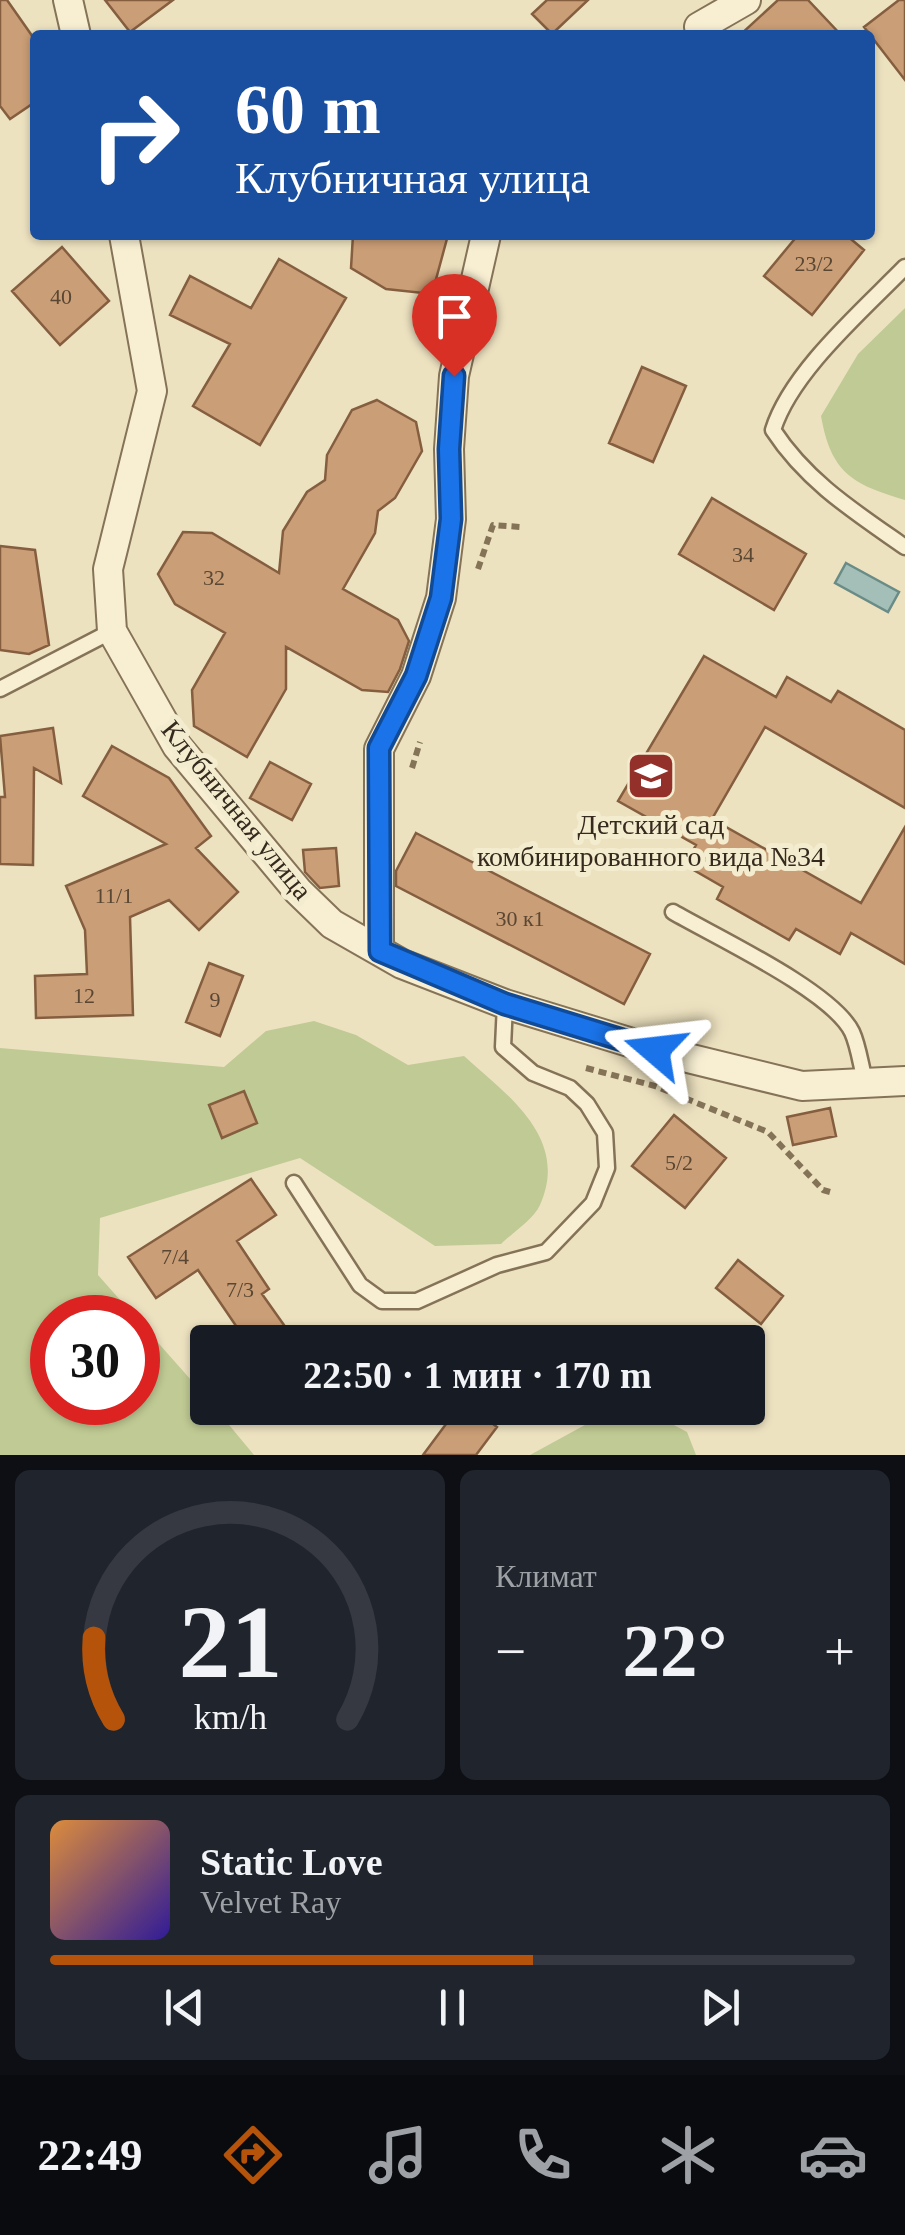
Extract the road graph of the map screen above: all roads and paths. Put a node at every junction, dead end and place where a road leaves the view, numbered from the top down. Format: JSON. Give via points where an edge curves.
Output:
{"nodes":[{"id":1,"x":68,"y":0,"type":"edge"},
{"id":2,"x":746,"y":0,"type":"edge"},
{"id":3,"x":699,"y":27,"type":"dead end"},
{"id":4,"x":75,"y":30,"type":"edge"},
{"id":5,"x":125,"y":240,"type":"edge"},
{"id":6,"x":485,"y":240,"type":"edge"},
{"id":7,"x":905,"y":268,"type":"edge"},
{"id":8,"x":493,"y":525,"type":"dead end"},
{"id":9,"x":521,"y":526,"type":"dead end"},
{"id":10,"x":905,"y":547,"type":"edge"},
{"id":11,"x":112,"y":631,"type":"junction"},
{"id":12,"x":0,"y":689,"type":"edge"},
{"id":13,"x":674,"y":912,"type":"dead end"},
{"id":14,"x":380,"y":951,"type":"junction"},
{"id":15,"x":505,"y":1004,"type":"junction"},
{"id":16,"x":579,"y":1066,"type":"dead end"},
{"id":17,"x":905,"y":1081,"type":"edge"},
{"id":18,"x":866,"y":1085,"type":"junction"},
{"id":19,"x":294,"y":1183,"type":"dead end"},
{"id":20,"x":830,"y":1192,"type":"dead end"}],
"edges":[{"from":1,"to":4,"type":"street"},
{"from":2,"to":3,"type":"street"},
{"from":5,"to":11,"type":"street","name":"Клубничная улица","via":[[152,391],[108,569]]},
{"from":6,"to":14,"type":"street","via":[[454,376],[451,519],[441,598],[416,676],[379,748]]},
{"from":7,"to":10,"type":"lane","via":[[801,379],[773,430],[794,464],[821,488]]},
{"from":8,"to":9,"type":"path"},
{"from":11,"to":12,"type":"lane"},
{"from":11,"to":14,"type":"street","name":"Клубничная улица","via":[[177,746],[255,842],[332,924]]},
{"from":13,"to":18,"type":"lane","via":[[841,1016],[853,1034]]},
{"from":14,"to":15,"type":"street","name":"Клубничная улица"},
{"from":15,"to":18,"type":"street","name":"Клубничная улица","via":[[802,1086]]},
{"from":15,"to":19,"type":"lane","via":[[502,1047],[533,1073],[570,1088],[605,1133],[606,1168],[593,1202],[546,1252],[497,1264],[417,1301],[382,1301],[360,1286]]},
{"from":16,"to":20,"type":"path","via":[[730,1113],[768,1132]]},
{"from":17,"to":18,"type":"street","name":"Клубничная улица"}]}
